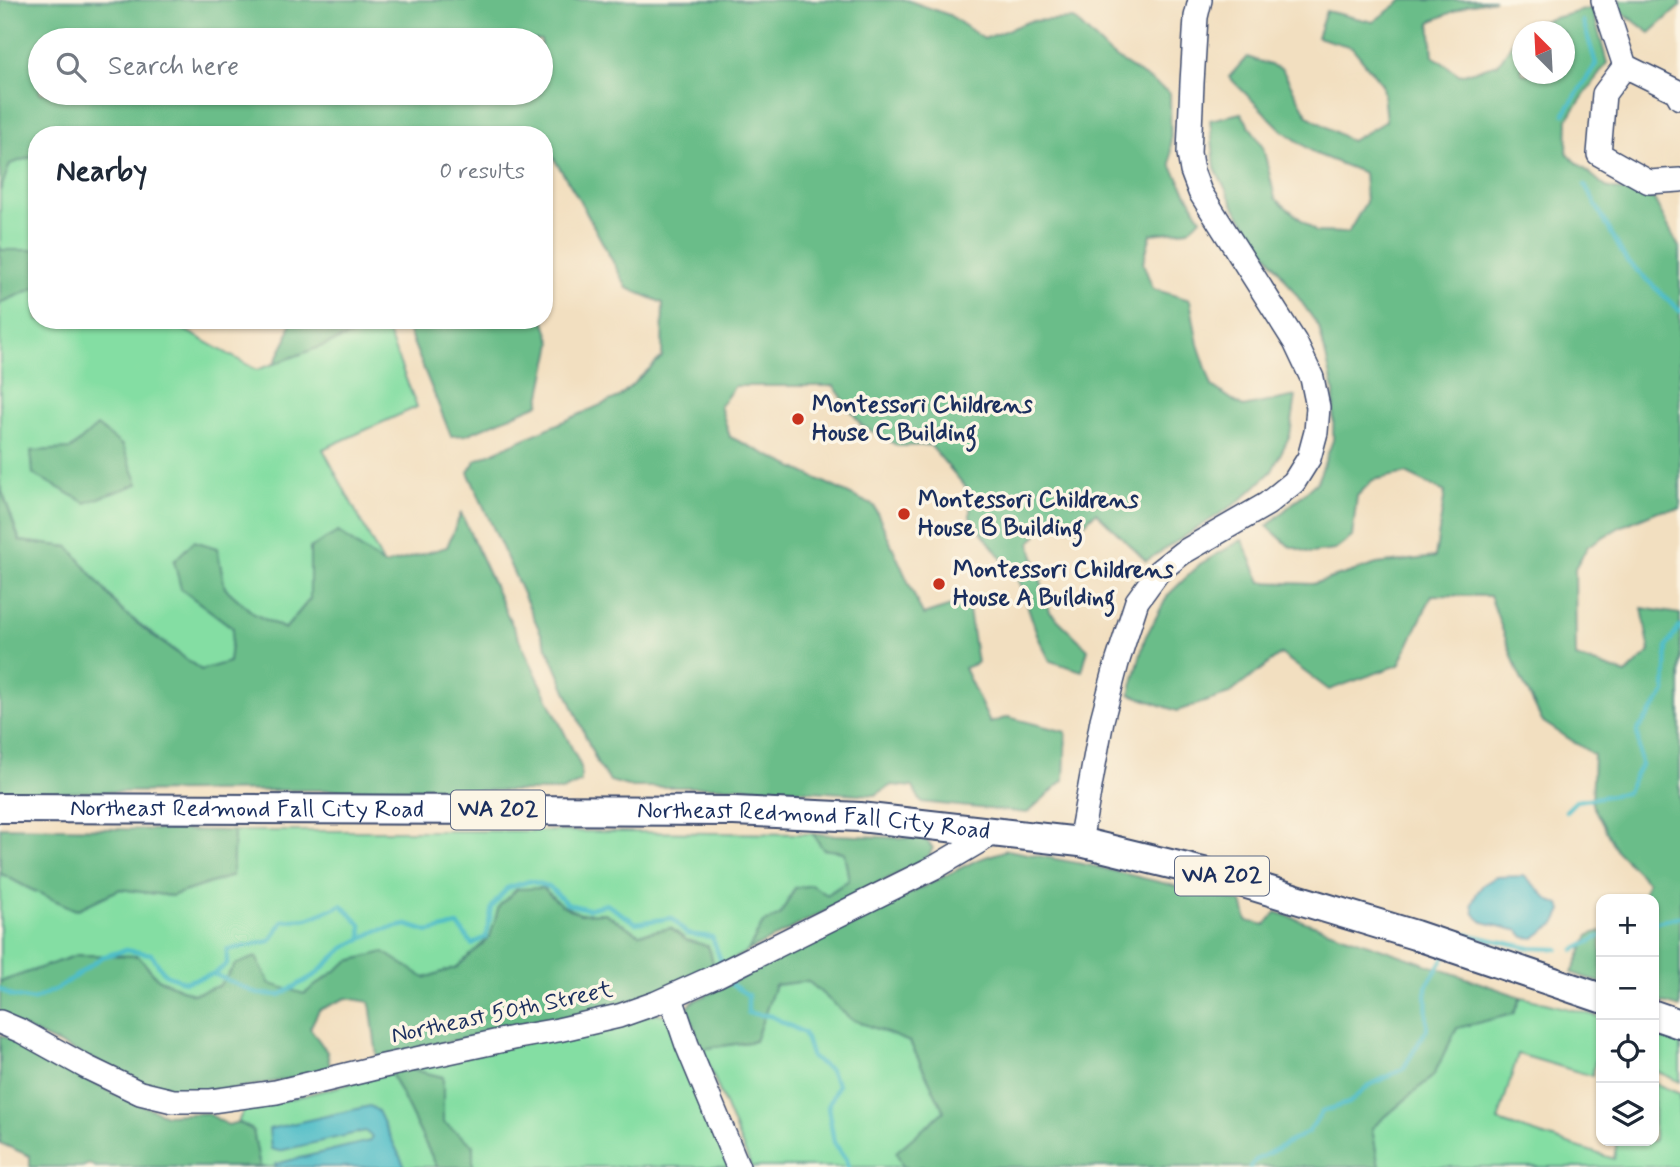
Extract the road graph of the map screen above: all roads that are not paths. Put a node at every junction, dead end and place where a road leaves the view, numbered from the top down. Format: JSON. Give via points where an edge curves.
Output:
{"nodes":[{"id":1,"x":1200,"y":0,"type":"edge"},
{"id":2,"x":1603,"y":0,"type":"edge"},
{"id":3,"x":1625,"y":66,"type":"junction"},
{"id":4,"x":1680,"y":98,"type":"edge"},
{"id":5,"x":1680,"y":180,"type":"edge"},
{"id":6,"x":0,"y":808,"type":"edge"},
{"id":7,"x":995,"y":832,"type":"junction"},
{"id":8,"x":1080,"y":842,"type":"junction"},
{"id":9,"x":1596,"y":996,"type":"edge"},
{"id":10,"x":671,"y":998,"type":"junction"},
{"id":11,"x":1659,"y":1017,"type":"edge"},
{"id":12,"x":0,"y":1022,"type":"edge"},
{"id":13,"x":1680,"y":1024,"type":"edge"},
{"id":14,"x":738,"y":1167,"type":"edge"}],
"edges":[{"from":1,"to":8,"type":"street","via":[[1192,83],[1192,171],[1200,192],[1312,377],[1317,432],[1309,458],[1294,482],[1267,505],[1182,553],[1158,572],[1137,601],[1102,720]]},
{"from":2,"to":3,"type":"street"},
{"from":3,"to":4,"type":"street","via":[[1676,91]]},
{"from":3,"to":5,"type":"street","via":[[1604,94],[1599,154],[1649,182]]},
{"from":6,"to":7,"type":"main road","name":"Northeast Redmond Fall City Road","number":"WA 202","via":[[734,811],[860,817]]},
{"from":7,"to":8,"type":"main road","name":"Northeast Redmond Fall City Road","number":"WA 202"},
{"from":7,"to":10,"type":"street","name":"Northeast 50th Street","via":[[939,865]]},
{"from":8,"to":9,"type":"main road","name":"Northeast Redmond Fall City Road","number":"WA 202","via":[[1224,877]]},
{"from":10,"to":12,"type":"street","name":"Northeast 50th Street","via":[[558,1030],[211,1101],[173,1101],[140,1093]]},
{"from":10,"to":14,"type":"street"},
{"from":11,"to":13,"type":"main road"}]}
